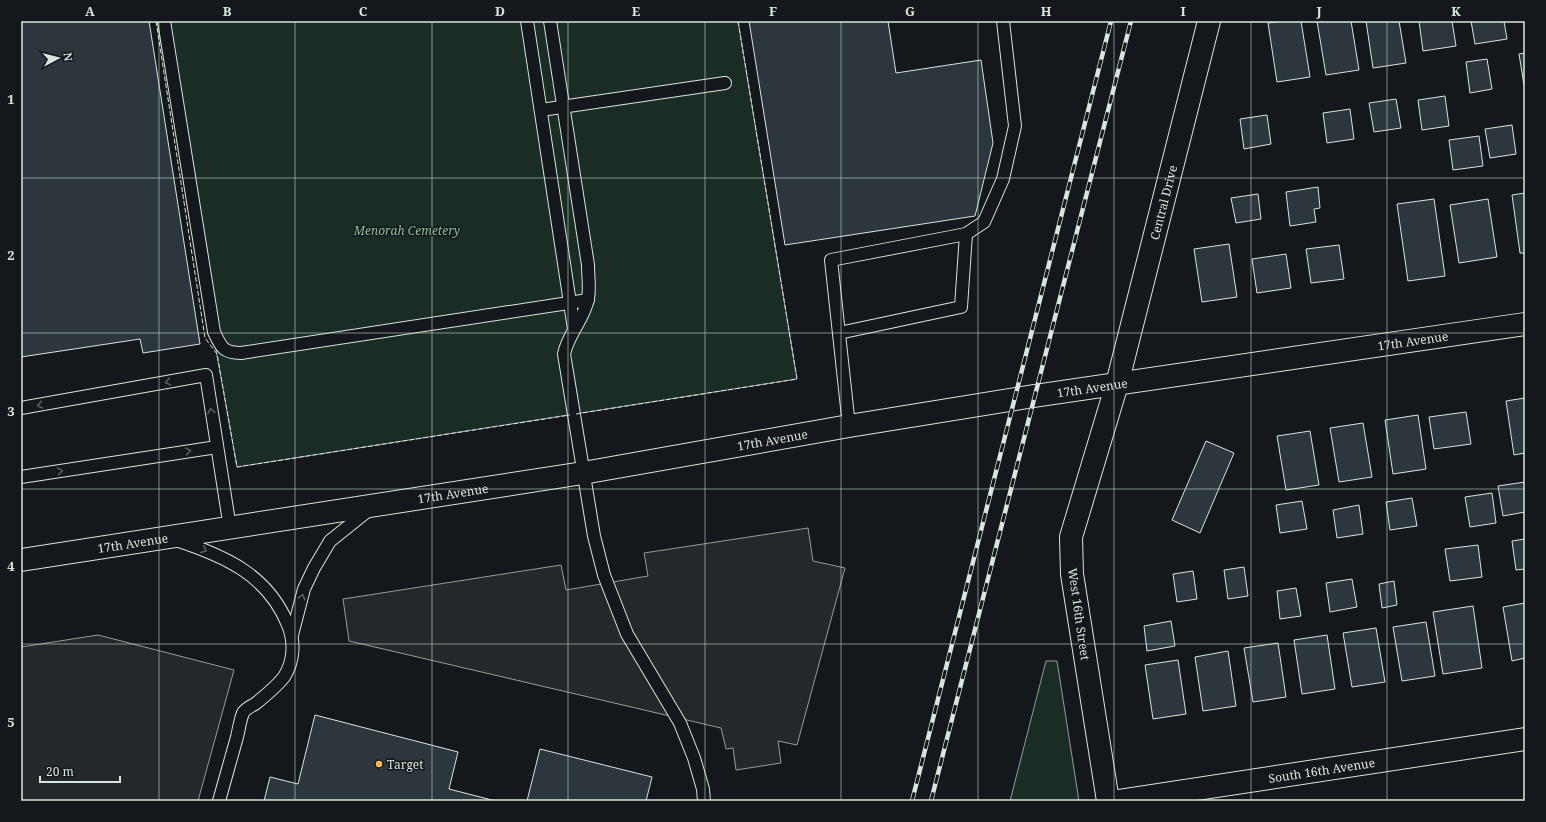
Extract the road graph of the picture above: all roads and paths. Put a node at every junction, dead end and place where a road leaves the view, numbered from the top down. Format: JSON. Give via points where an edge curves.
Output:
{"nodes":[{"id":1,"x":164,"y":21,"type":"edge"},
{"id":2,"x":527,"y":21,"type":"edge"},
{"id":3,"x":550,"y":21,"type":"edge"},
{"id":4,"x":1003,"y":21,"type":"edge"},
{"id":5,"x":1209,"y":21,"type":"edge"},
{"id":6,"x":725,"y":82,"type":"dead end"},
{"id":7,"x":564,"y":106,"type":"junction"},
{"id":8,"x":541,"y":110,"type":"junction"},
{"id":9,"x":966,"y":234,"type":"junction"},
{"id":10,"x":588,"y":300,"type":"junction"},
{"id":11,"x":570,"y":302,"type":"junction"},
{"id":12,"x":1525,"y":324,"type":"edge"},
{"id":13,"x":574,"y":330,"type":"junction"},
{"id":14,"x":838,"y":333,"type":"junction"},
{"id":15,"x":1117,"y":384,"type":"junction"},
{"id":16,"x":21,"y":408,"type":"edge"},
{"id":17,"x":849,"y":426,"type":"junction"},
{"id":18,"x":217,"y":447,"type":"junction"},
{"id":19,"x":583,"y":473,"type":"junction"},
{"id":20,"x":21,"y":477,"type":"edge"},
{"id":21,"x":376,"y":505,"type":"junction"},
{"id":22,"x":230,"y":528,"type":"junction"},
{"id":23,"x":167,"y":537,"type":"junction"},
{"id":24,"x":21,"y":560,"type":"edge"},
{"id":25,"x":292,"y":635,"type":"junction"},
{"id":26,"x":1525,"y":739,"type":"edge"},
{"id":27,"x":219,"y":801,"type":"edge"},
{"id":28,"x":704,"y":801,"type":"edge"},
{"id":29,"x":1108,"y":801,"type":"edge"},
{"id":30,"x":1118,"y":801,"type":"edge"}],
"edges":[{"from":1,"to":11,"type":"lane","via":[[214,332],[223,349],[241,353]]},
{"from":2,"to":8,"type":"lane"},
{"from":3,"to":7,"type":"lane"},
{"from":4,"to":9,"type":"lane","via":[[1014,126],[1004,179],[984,222]]},
{"from":5,"to":15,"type":"street","name":"Central Drive"},
{"from":6,"to":7,"type":"lane"},
{"from":7,"to":8,"type":"lane"},
{"from":7,"to":10,"type":"lane","via":[[588,265]]},
{"from":8,"to":11,"type":"lane"},
{"from":9,"to":14,"type":"lane","via":[[961,307]]},
{"from":9,"to":14,"type":"lane","via":[[830,260]]},
{"from":10,"to":11,"type":"lane"},
{"from":10,"to":13,"type":"lane"},
{"from":11,"to":13,"type":"lane"},
{"from":12,"to":15,"type":"street","name":"17th Avenue"},
{"from":13,"to":19,"type":"lane","via":[[566,347],[565,361]]},
{"from":14,"to":17,"type":"lane"},
{"from":15,"to":17,"type":"street","name":"17th Avenue"},
{"from":15,"to":29,"type":"street","name":"West 16th Street","via":[[1071,537],[1072,574]]},
{"from":18,"to":16,"type":"lane","one_way":true,"via":[[206,375]]},
{"from":17,"to":19,"type":"street","name":"17th Avenue"},
{"from":20,"to":18,"type":"lane","one_way":true},
{"from":18,"to":22,"type":"lane"},
{"from":19,"to":21,"type":"street","name":"17th Avenue"},
{"from":19,"to":28,"type":"lane","via":[[596,548],[604,575],[627,634],[680,724],[694,758]]},
{"from":21,"to":22,"type":"street","name":"17th Avenue"},
{"from":25,"to":21,"type":"lane","one_way":true,"via":[[304,590],[330,541]]},
{"from":22,"to":23,"type":"street","name":"17th Avenue"},
{"from":23,"to":24,"type":"street","name":"17th Avenue"},
{"from":23,"to":25,"type":"lane","one_way":true,"via":[[225,559],[249,573],[275,600]]},
{"from":25,"to":27,"type":"lane","via":[[293,654],[284,676],[273,689],[243,712]]},
{"from":26,"to":30,"type":"street","name":"South 16th Avenue"}]}
